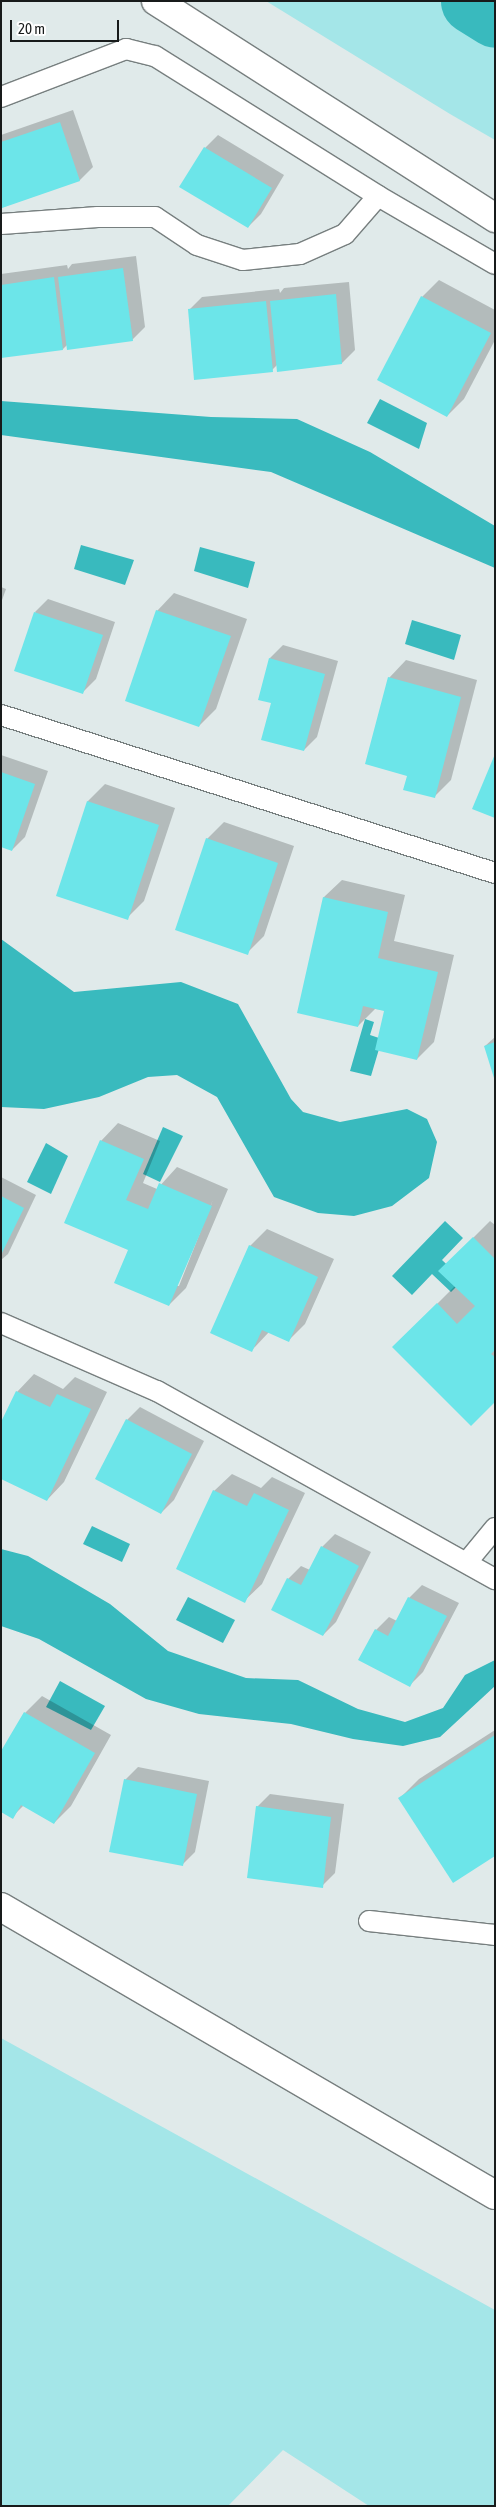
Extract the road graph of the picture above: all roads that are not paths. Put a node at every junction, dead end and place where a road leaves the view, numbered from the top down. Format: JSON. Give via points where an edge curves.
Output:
{"nodes":[{"id":1,"x":156,"y":1,"type":"edge"},
{"id":2,"x":1,"y":97,"type":"edge"},
{"id":3,"x":378,"y":196,"type":"junction"},
{"id":4,"x":495,"y":218,"type":"edge"},
{"id":5,"x":1,"y":224,"type":"edge"},
{"id":6,"x":495,"y":264,"type":"edge"},
{"id":7,"x":1,"y":715,"type":"edge"},
{"id":8,"x":495,"y":873,"type":"edge"},
{"id":9,"x":1,"y":1323,"type":"edge"},
{"id":10,"x":495,"y":1528,"type":"edge"},
{"id":11,"x":467,"y":1562,"type":"junction"},
{"id":12,"x":495,"y":1579,"type":"edge"},
{"id":13,"x":1,"y":1907,"type":"edge"},
{"id":14,"x":369,"y":1921,"type":"dead end"},
{"id":15,"x":495,"y":1935,"type":"edge"},
{"id":16,"x":495,"y":2195,"type":"edge"}],
"edges":[{"from":1,"to":4,"type":"street"},
{"from":2,"to":3,"type":"lane","via":[[126,49],[155,56]]},
{"from":3,"to":5,"type":"lane","via":[[345,234],[300,254],[243,260],[197,245],[155,217],[98,217]]},
{"from":3,"to":6,"type":"lane"},
{"from":7,"to":8,"type":"lane"},
{"from":9,"to":11,"type":"lane","via":[[157,1390]]},
{"from":10,"to":11,"type":"lane"},
{"from":11,"to":12,"type":"lane"},
{"from":13,"to":16,"type":"street"},
{"from":14,"to":15,"type":"lane"}]}
